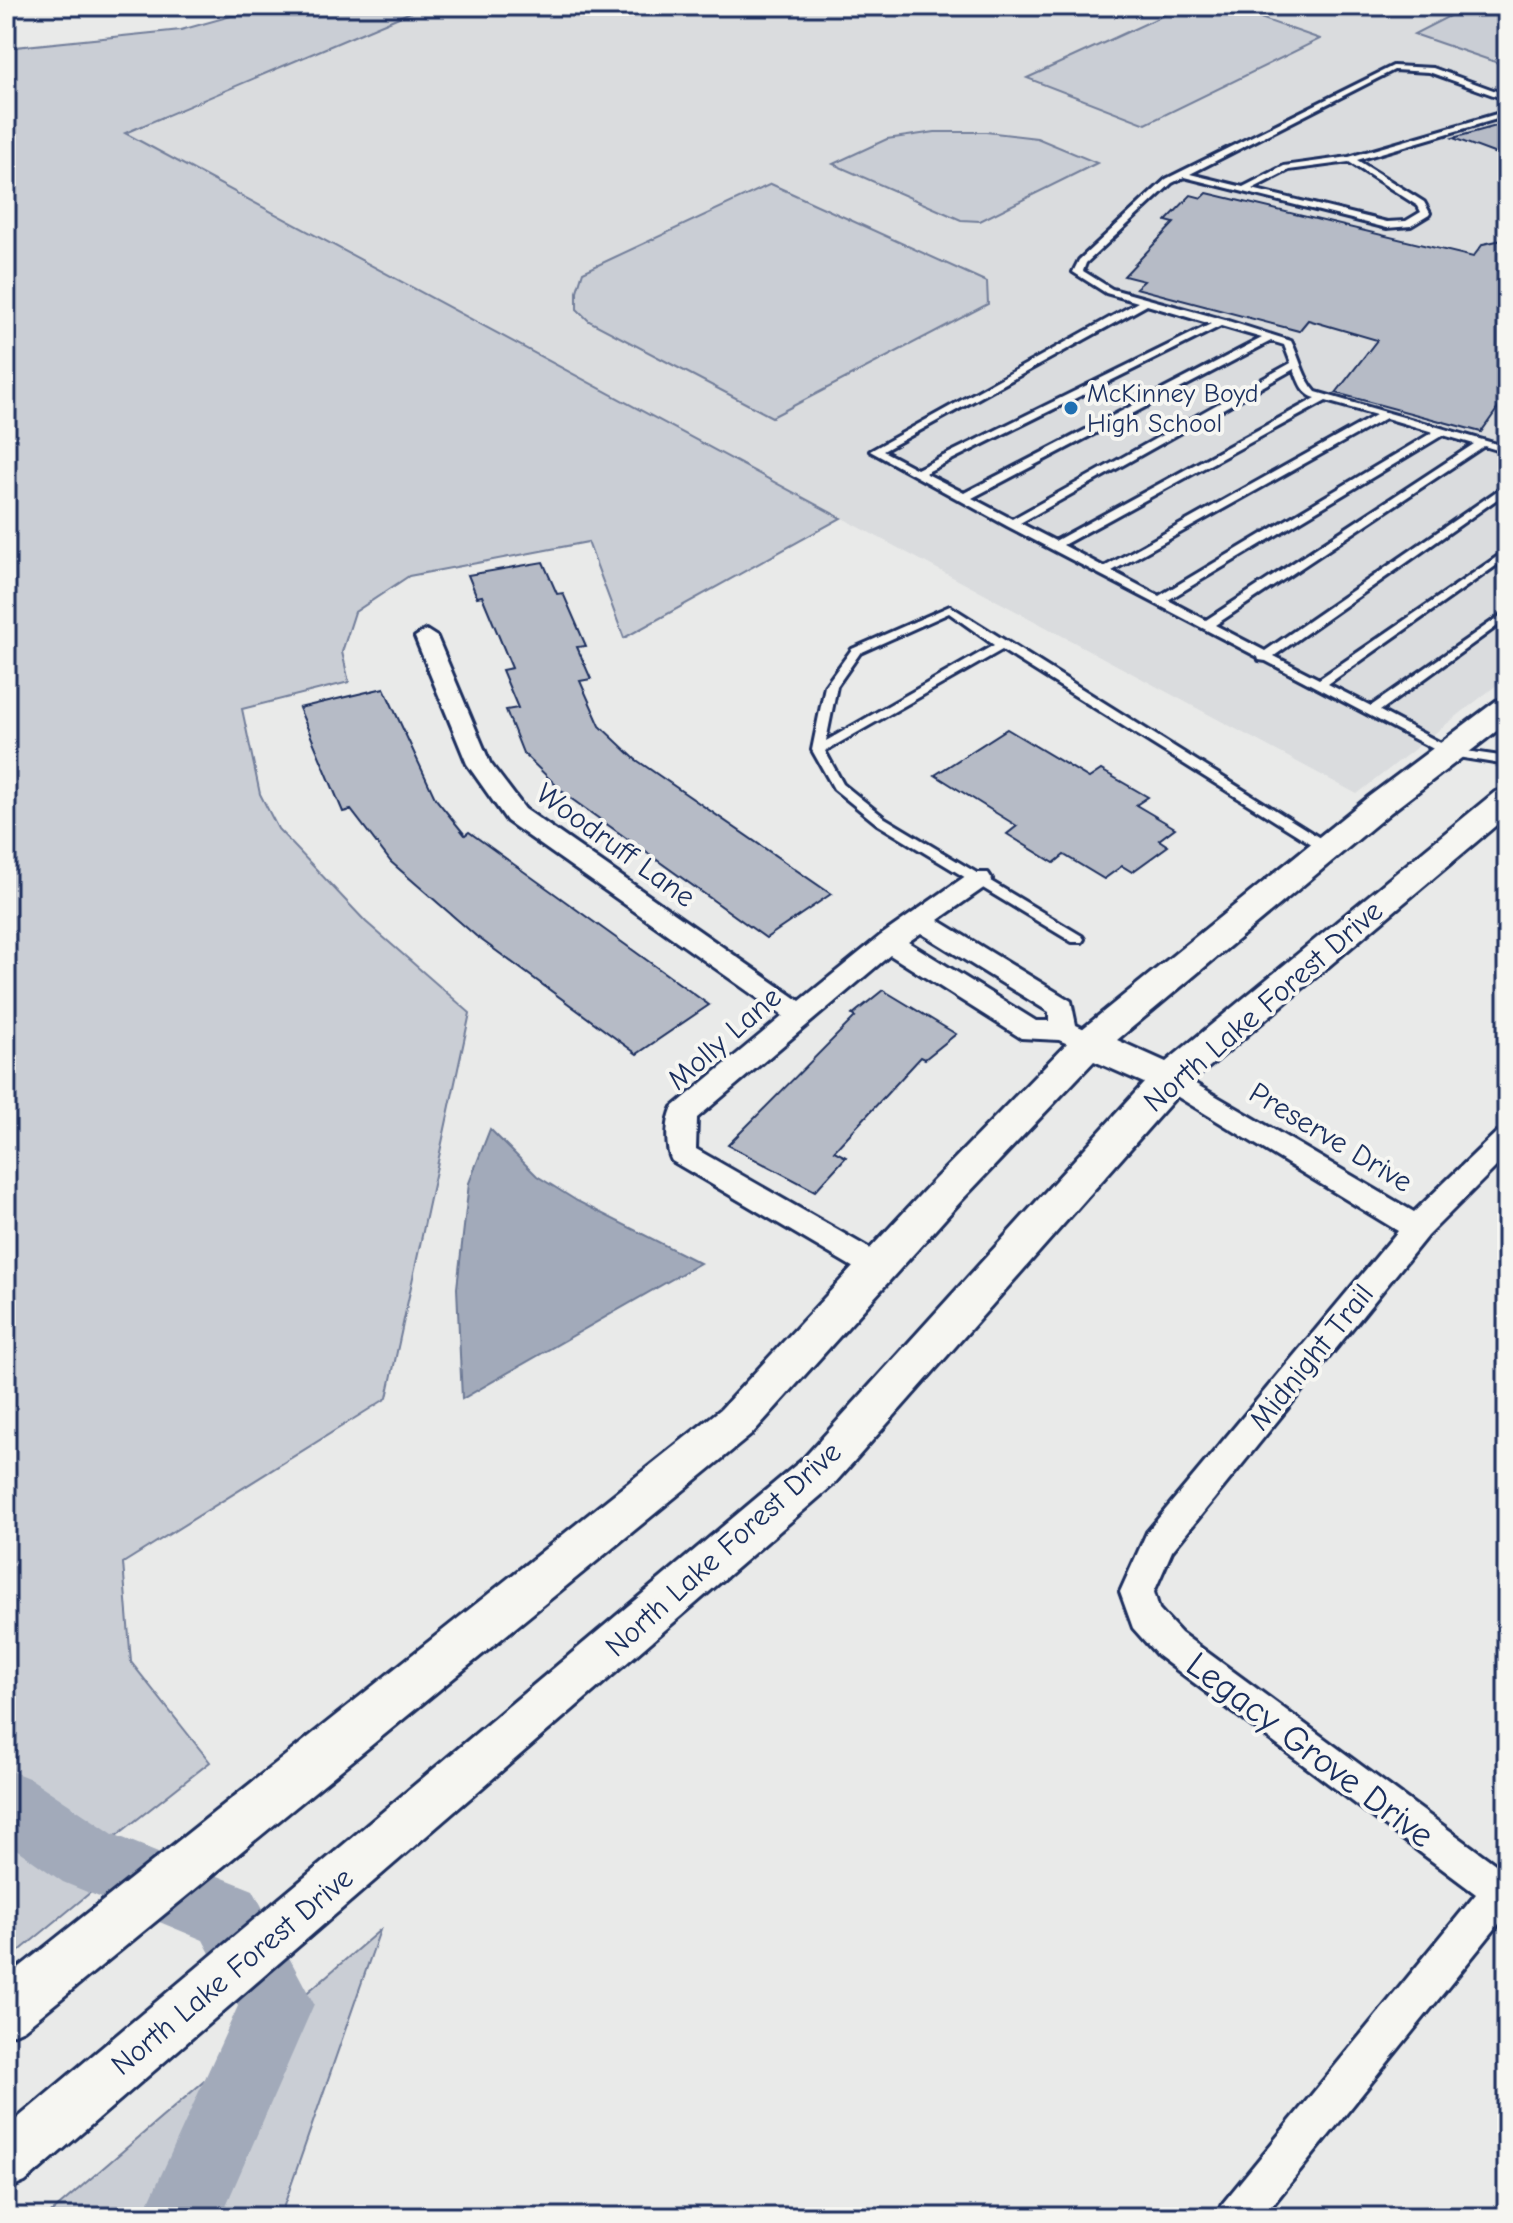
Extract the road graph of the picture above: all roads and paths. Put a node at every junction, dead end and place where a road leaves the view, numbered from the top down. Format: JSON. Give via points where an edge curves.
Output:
{"nodes":[{"id":1,"x":1507,"y":98,"type":"edge"},
{"id":2,"x":1507,"y":113,"type":"edge"},
{"id":3,"x":1350,"y":159,"type":"junction"},
{"id":4,"x":1182,"y":174,"type":"junction"},
{"id":5,"x":1243,"y":190,"type":"junction"},
{"id":6,"x":1147,"y":301,"type":"junction"},
{"id":7,"x":1222,"y":322,"type":"junction"},
{"id":8,"x":1272,"y":337,"type":"junction"},
{"id":9,"x":1298,"y":363,"type":"junction"},
{"id":10,"x":1324,"y":398,"type":"junction"},
{"id":11,"x":1382,"y":416,"type":"junction"},
{"id":12,"x":1440,"y":432,"type":"junction"},
{"id":13,"x":1482,"y":443,"type":"junction"},
{"id":14,"x":1507,"y":450,"type":"edge"},
{"id":15,"x":917,"y":473,"type":"junction"},
{"id":16,"x":1507,"y":487,"type":"edge"},
{"id":17,"x":963,"y":498,"type":"junction"},
{"id":18,"x":1011,"y":524,"type":"junction"},
{"id":19,"x":1054,"y":546,"type":"junction"},
{"id":20,"x":1507,"y":553,"type":"edge"},
{"id":21,"x":1103,"y":572,"type":"junction"},
{"id":22,"x":1158,"y":601,"type":"junction"},
{"id":23,"x":1507,"y":614,"type":"edge"},
{"id":24,"x":1205,"y":626,"type":"junction"},
{"id":25,"x":426,"y":637,"type":"dead end"},
{"id":26,"x":1002,"y":645,"type":"junction"},
{"id":27,"x":1263,"y":658,"type":"junction"},
{"id":28,"x":1318,"y":685,"type":"junction"},
{"id":29,"x":1507,"y":708,"type":"edge"},
{"id":30,"x":1371,"y":712,"type":"junction"},
{"id":31,"x":818,"y":750,"type":"junction"},
{"id":32,"x":1449,"y":752,"type":"junction"},
{"id":33,"x":1507,"y":761,"type":"edge"},
{"id":34,"x":1507,"y":799,"type":"edge"},
{"id":35,"x":1327,"y":848,"type":"junction"},
{"id":36,"x":979,"y":879,"type":"junction"},
{"id":37,"x":921,"y":921,"type":"junction"},
{"id":38,"x":1077,"y":939,"type":"dead end"},
{"id":39,"x":889,"y":942,"type":"junction"},
{"id":40,"x":801,"y":1015,"type":"junction"},
{"id":41,"x":1076,"y":1036,"type":"junction"},
{"id":42,"x":1170,"y":1079,"type":"junction"},
{"id":43,"x":1507,"y":1139,"type":"edge"},
{"id":44,"x":1417,"y":1228,"type":"junction"},
{"id":45,"x":877,"y":1267,"type":"junction"},
{"id":46,"x":1137,"y":1592,"type":"joint"},
{"id":47,"x":1505,"y":1888,"type":"edge"},
{"id":48,"x":6,"y":2011,"type":"edge"},
{"id":49,"x":6,"y":2163,"type":"edge"},
{"id":50,"x":1237,"y":2217,"type":"edge"}],
"edges":[{"from":1,"to":4,"type":"lane","via":[[1430,70],[1393,68]]},
{"from":2,"to":3,"type":"lane"},
{"from":3,"to":5,"type":"lane","via":[[1287,168]]},
{"from":3,"to":5,"type":"lane","via":[[1421,204],[1426,213],[1408,224],[1387,225]]},
{"from":4,"to":5,"type":"lane"},
{"from":4,"to":6,"type":"lane","via":[[1082,262],[1078,272],[1097,287]]},
{"from":6,"to":7,"type":"lane"},
{"from":6,"to":15,"type":"lane","via":[[875,451]]},
{"from":7,"to":8,"type":"lane"},
{"from":7,"to":15,"type":"lane"},
{"from":8,"to":9,"type":"lane","via":[[1288,343]]},
{"from":8,"to":17,"type":"lane"},
{"from":9,"to":10,"type":"lane","via":[[1306,387]]},
{"from":9,"to":18,"type":"lane"},
{"from":10,"to":11,"type":"lane"},
{"from":10,"to":19,"type":"lane"},
{"from":11,"to":12,"type":"lane"},
{"from":11,"to":21,"type":"lane"},
{"from":12,"to":13,"type":"lane"},
{"from":12,"to":22,"type":"lane"},
{"from":13,"to":14,"type":"lane"},
{"from":13,"to":24,"type":"lane"},
{"from":15,"to":17,"type":"lane"},
{"from":16,"to":27,"type":"lane"},
{"from":17,"to":18,"type":"lane"},
{"from":18,"to":19,"type":"lane"},
{"from":19,"to":21,"type":"lane"},
{"from":20,"to":28,"type":"lane"},
{"from":21,"to":22,"type":"lane"},
{"from":22,"to":24,"type":"lane"},
{"from":23,"to":30,"type":"lane"},
{"from":24,"to":27,"type":"lane"},
{"from":25,"to":40,"type":"street","name":"Woodruff Lane","via":[[479,764],[516,815]]},
{"from":26,"to":31,"type":"lane"},
{"from":26,"to":31,"type":"lane","via":[[950,609],[856,651],[831,686]]},
{"from":26,"to":35,"type":"lane"},
{"from":27,"to":28,"type":"lane"},
{"from":28,"to":30,"type":"lane"},
{"from":29,"to":32,"type":"main road"},
{"from":30,"to":32,"type":"lane"},
{"from":31,"to":36,"type":"lane","via":[[838,786],[881,821]]},
{"from":32,"to":33,"type":"lane"},
{"from":32,"to":35,"type":"main road"},
{"from":34,"to":42,"type":"main road","name":"North Lake Forest Drive"},
{"from":35,"to":41,"type":"main road"},
{"from":36,"to":37,"type":"street","name":"Molly Lane"},
{"from":36,"to":38,"type":"lane"},
{"from":37,"to":39,"type":"street","name":"Molly Lane"},
{"from":37,"to":41,"type":"street","via":[[1062,1008]]},
{"from":39,"to":40,"type":"street","name":"Molly Lane"},
{"from":39,"to":41,"type":"street","via":[[1031,1031]]},
{"from":40,"to":45,"type":"street","name":"Molly Lane","via":[[683,1114],[682,1154]]},
{"from":41,"to":42,"type":"main road"},
{"from":41,"to":45,"type":"main road"},
{"from":42,"to":44,"type":"street","name":"Preserve Drive"},
{"from":42,"to":49,"type":"main road","name":"North Lake Forest Drive","via":[[818,1472]]},
{"from":43,"to":44,"type":"street","name":"Midnight Trail"},
{"from":44,"to":46,"type":"street","name":"Midnight Trail","via":[[1159,1542]]},
{"from":45,"to":48,"type":"main road","via":[[736,1422]]},
{"from":46,"to":47,"type":"street","name":"Legacy Grove Drive","via":[[1145,1617],[1169,1644]]},
{"from":47,"to":50,"type":"street"}]}
